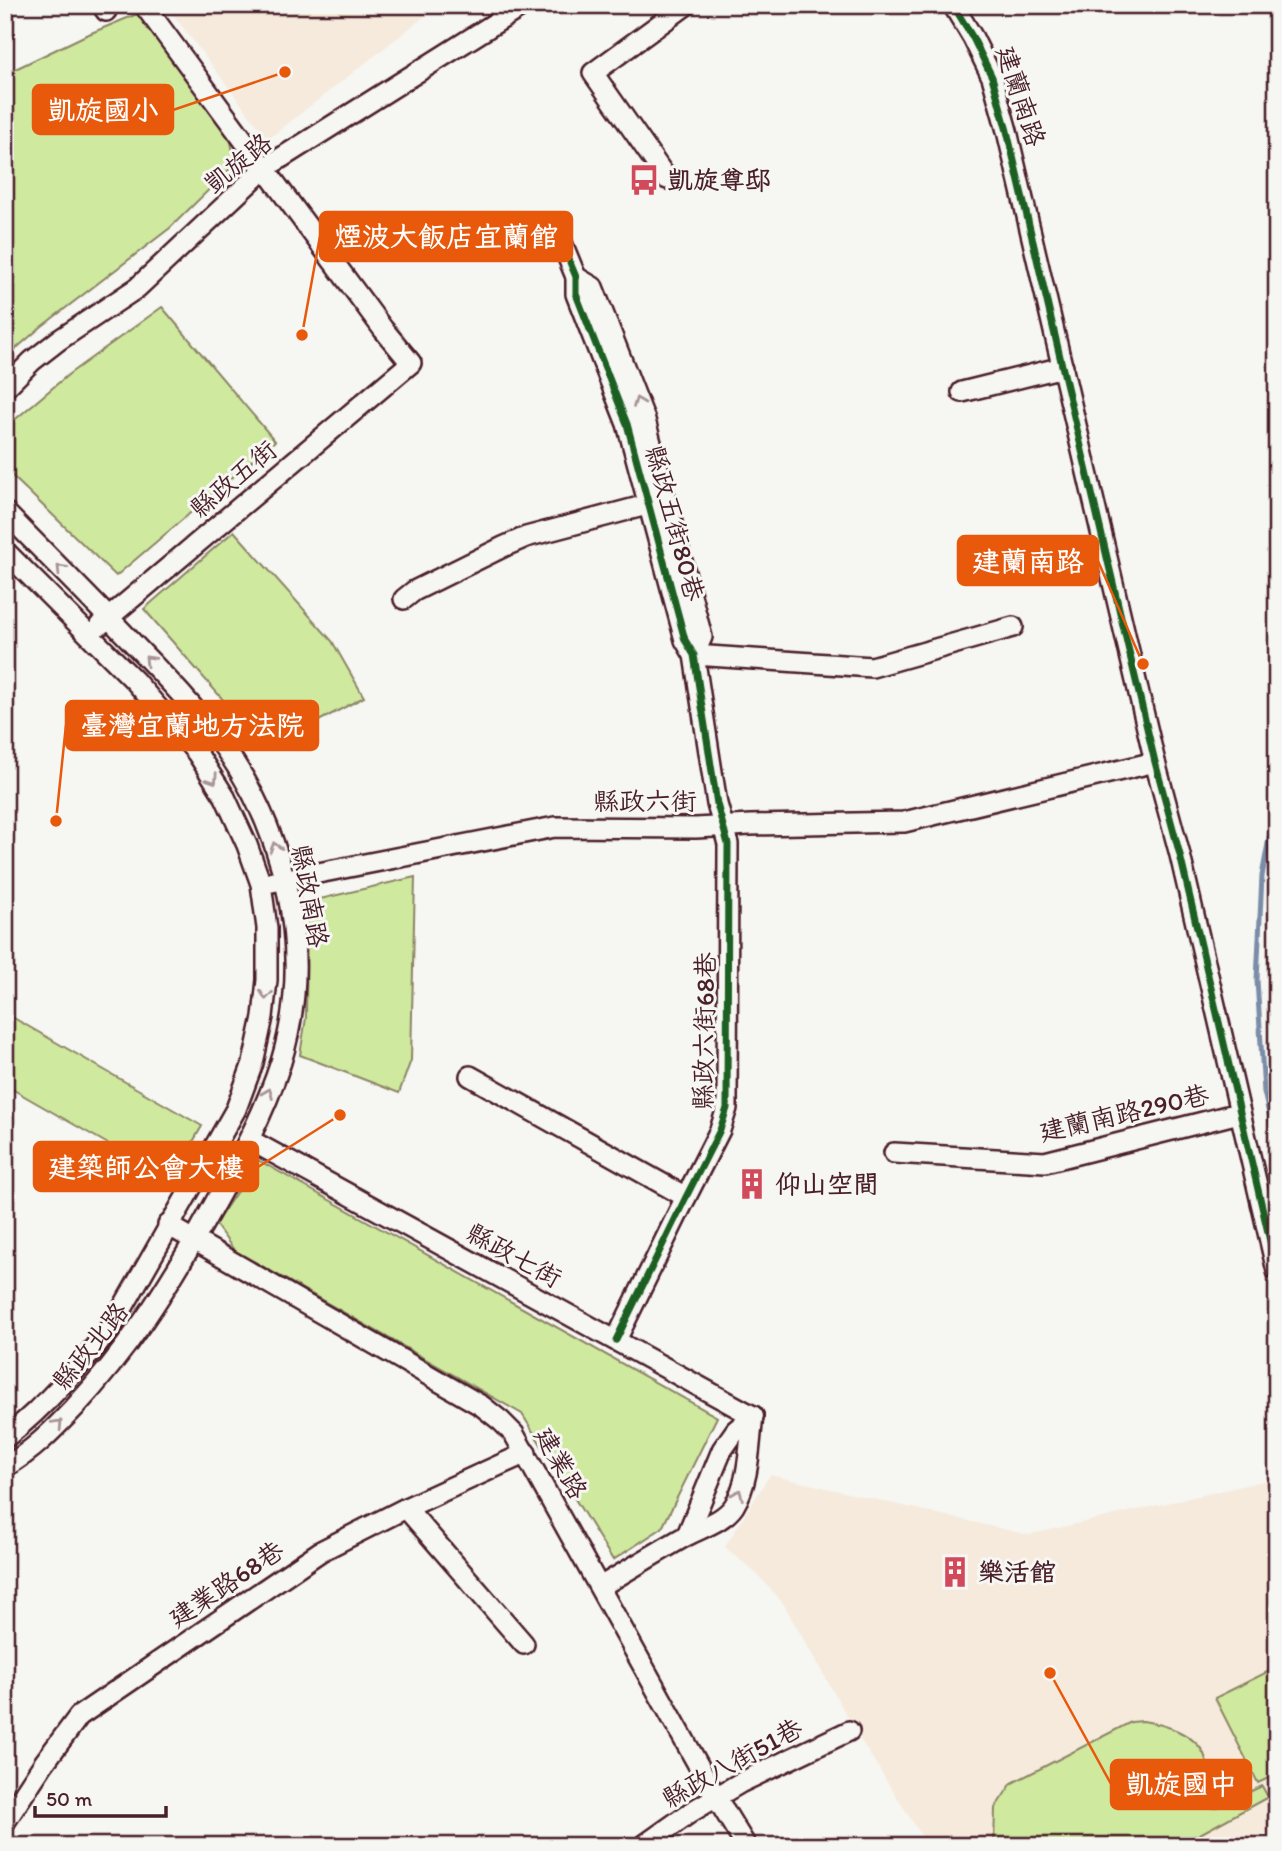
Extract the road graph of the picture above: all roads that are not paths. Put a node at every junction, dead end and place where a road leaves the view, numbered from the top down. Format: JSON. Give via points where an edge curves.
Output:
{"nodes":[{"id":1,"x":144,"y":5,"type":"edge"},
{"id":2,"x":524,"y":5,"type":"edge"},
{"id":3,"x":686,"y":5,"type":"edge"},
{"id":4,"x":953,"y":5,"type":"edge"},
{"id":5,"x":265,"y":168,"type":"junction"},
{"id":6,"x":667,"y":179,"type":"dead end"},
{"id":7,"x":560,"y":239,"type":"dead end"},
{"id":8,"x":1063,"y":367,"type":"junction"},
{"id":9,"x":5,"y":388,"type":"edge"},
{"id":10,"x":962,"y":392,"type":"dead end"},
{"id":11,"x":657,"y":502,"type":"junction"},
{"id":12,"x":5,"y":512,"type":"edge"},
{"id":13,"x":5,"y":551,"type":"edge"},
{"id":14,"x":404,"y":599,"type":"dead end"},
{"id":15,"x":108,"y":618,"type":"junction"},
{"id":16,"x":1013,"y":627,"type":"dead end"},
{"id":17,"x":89,"y":635,"type":"junction"},
{"id":18,"x":694,"y":655,"type":"junction"},
{"id":19,"x":1155,"y":762,"type":"junction"},
{"id":20,"x":722,"y":825,"type":"junction"},
{"id":21,"x":285,"y":881,"type":"junction"},
{"id":22,"x":261,"y":884,"type":"junction"},
{"id":23,"x":470,"y":1076,"type":"dead end"},
{"id":24,"x":1239,"y":1113,"type":"junction"},
{"id":25,"x":250,"y":1140,"type":"junction"},
{"id":26,"x":894,"y":1153,"type":"dead end"},
{"id":27,"x":685,"y":1197,"type":"junction"},
{"id":28,"x":168,"y":1226,"type":"junction"},
{"id":29,"x":194,"y":1241,"type":"junction"},
{"id":30,"x":1277,"y":1271,"type":"edge"},
{"id":31,"x":616,"y":1340,"type":"junction"},
{"id":32,"x":753,"y":1416,"type":"junction"},
{"id":33,"x":5,"y":1438,"type":"edge"},
{"id":34,"x":526,"y":1453,"type":"junction"},
{"id":35,"x":5,"y":1467,"type":"edge"},
{"id":36,"x":406,"y":1508,"type":"junction"},
{"id":37,"x":687,"y":1535,"type":"junction"},
{"id":38,"x":600,"y":1587,"type":"junction"},
{"id":39,"x":524,"y":1644,"type":"dead end"},
{"id":40,"x":849,"y":1731,"type":"dead end"},
{"id":41,"x":716,"y":1797,"type":"junction"},
{"id":42,"x":5,"y":1822,"type":"edge"},
{"id":43,"x":643,"y":1846,"type":"edge"},
{"id":44,"x":746,"y":1846,"type":"edge"}],
"edges":[{"from":1,"to":5,"type":"street"},
{"from":2,"to":5,"type":"street","name":"凱旋路"},
{"from":3,"to":6,"type":"street","via":[[593,73]]},
{"from":4,"to":8,"type":"street","name":"建蘭南路","via":[[992,77]]},
{"from":5,"to":9,"type":"street","name":"凱旋路","via":[[137,289],[32,361]]},
{"from":5,"to":15,"type":"street","name":"縣政五街","via":[[411,363]]},
{"from":7,"to":11,"type":"street","name":"縣政五街80巷","via":[[576,277],[593,288],[645,420]]},
{"from":8,"to":10,"type":"street"},
{"from":8,"to":19,"type":"street","name":"建蘭南路"},
{"from":11,"to":14,"type":"street","via":[[526,537]]},
{"from":11,"to":18,"type":"street","name":"縣政五街80巷","via":[[685,640]]},
{"from":15,"to":12,"type":"street","name":"縣政南路","one_way":true},
{"from":13,"to":17,"type":"street","name":"縣政南路"},
{"from":15,"to":17,"type":"street","name":"縣政五街"},
{"from":21,"to":15,"type":"street","name":"縣政南路","one_way":true,"via":[[267,825],[215,735]]},
{"from":16,"to":18,"type":"street","via":[[872,667]]},
{"from":17,"to":22,"type":"street","name":"縣政南路","one_way":true,"via":[[197,753],[225,797]]},
{"from":18,"to":20,"type":"street","name":"縣政五街80巷"},
{"from":19,"to":20,"type":"street","name":"縣政六街","via":[[904,822]]},
{"from":19,"to":24,"type":"street","name":"建蘭南路","via":[[1181,855]]},
{"from":20,"to":21,"type":"street","name":"縣政六街","via":[[555,827]]},
{"from":20,"to":27,"type":"street","name":"縣政六街68巷","via":[[728,844],[727,1108]]},
{"from":21,"to":22,"type":"street","name":"縣政六街"},
{"from":25,"to":21,"type":"street","name":"縣政南路","one_way":true,"via":[[281,1062],[292,1012],[296,958]]},
{"from":22,"to":28,"type":"street","name":"縣政南路","one_way":true,"via":[[268,928],[267,979],[253,1063],[236,1109]]},
{"from":23,"to":27,"type":"street"},
{"from":24,"to":26,"type":"street","name":"建蘭南路290巷","via":[[1045,1162]]},
{"from":24,"to":30,"type":"street","name":"建蘭南路"},
{"from":25,"to":29,"type":"street","name":"縣政南路"},
{"from":25,"to":31,"type":"street","name":"縣政七街"},
{"from":27,"to":31,"type":"street","name":"縣政六街68巷"},
{"from":28,"to":29,"type":"street","name":"建業路"},
{"from":28,"to":33,"type":"street","name":"縣政北路","via":[[114,1323],[41,1406]]},
{"from":29,"to":34,"type":"street","name":"建業路","via":[[482,1406],[514,1434]]},
{"from":35,"to":29,"type":"street","name":"縣政北路","one_way":true,"via":[[42,1442],[99,1381],[151,1313]]},
{"from":31,"to":32,"type":"street","name":"縣政七街"},
{"from":32,"to":37,"type":"street","via":[[722,1450]]},
{"from":37,"to":32,"type":"street","one_way":true,"via":[[708,1527],[733,1507],[748,1462]]},
{"from":34,"to":36,"type":"street","name":"建業路68巷"},
{"from":34,"to":38,"type":"street","name":"建業路"},
{"from":36,"to":39,"type":"street"},
{"from":36,"to":42,"type":"street","name":"建業路68巷","via":[[321,1551],[79,1716]]},
{"from":37,"to":38,"type":"street"},
{"from":38,"to":41,"type":"street","name":"建業路"},
{"from":40,"to":41,"type":"street","name":"縣政八街51巷"},
{"from":41,"to":43,"type":"street","name":"縣政八街51巷"},
{"from":41,"to":44,"type":"street","name":"建業路"}]}
